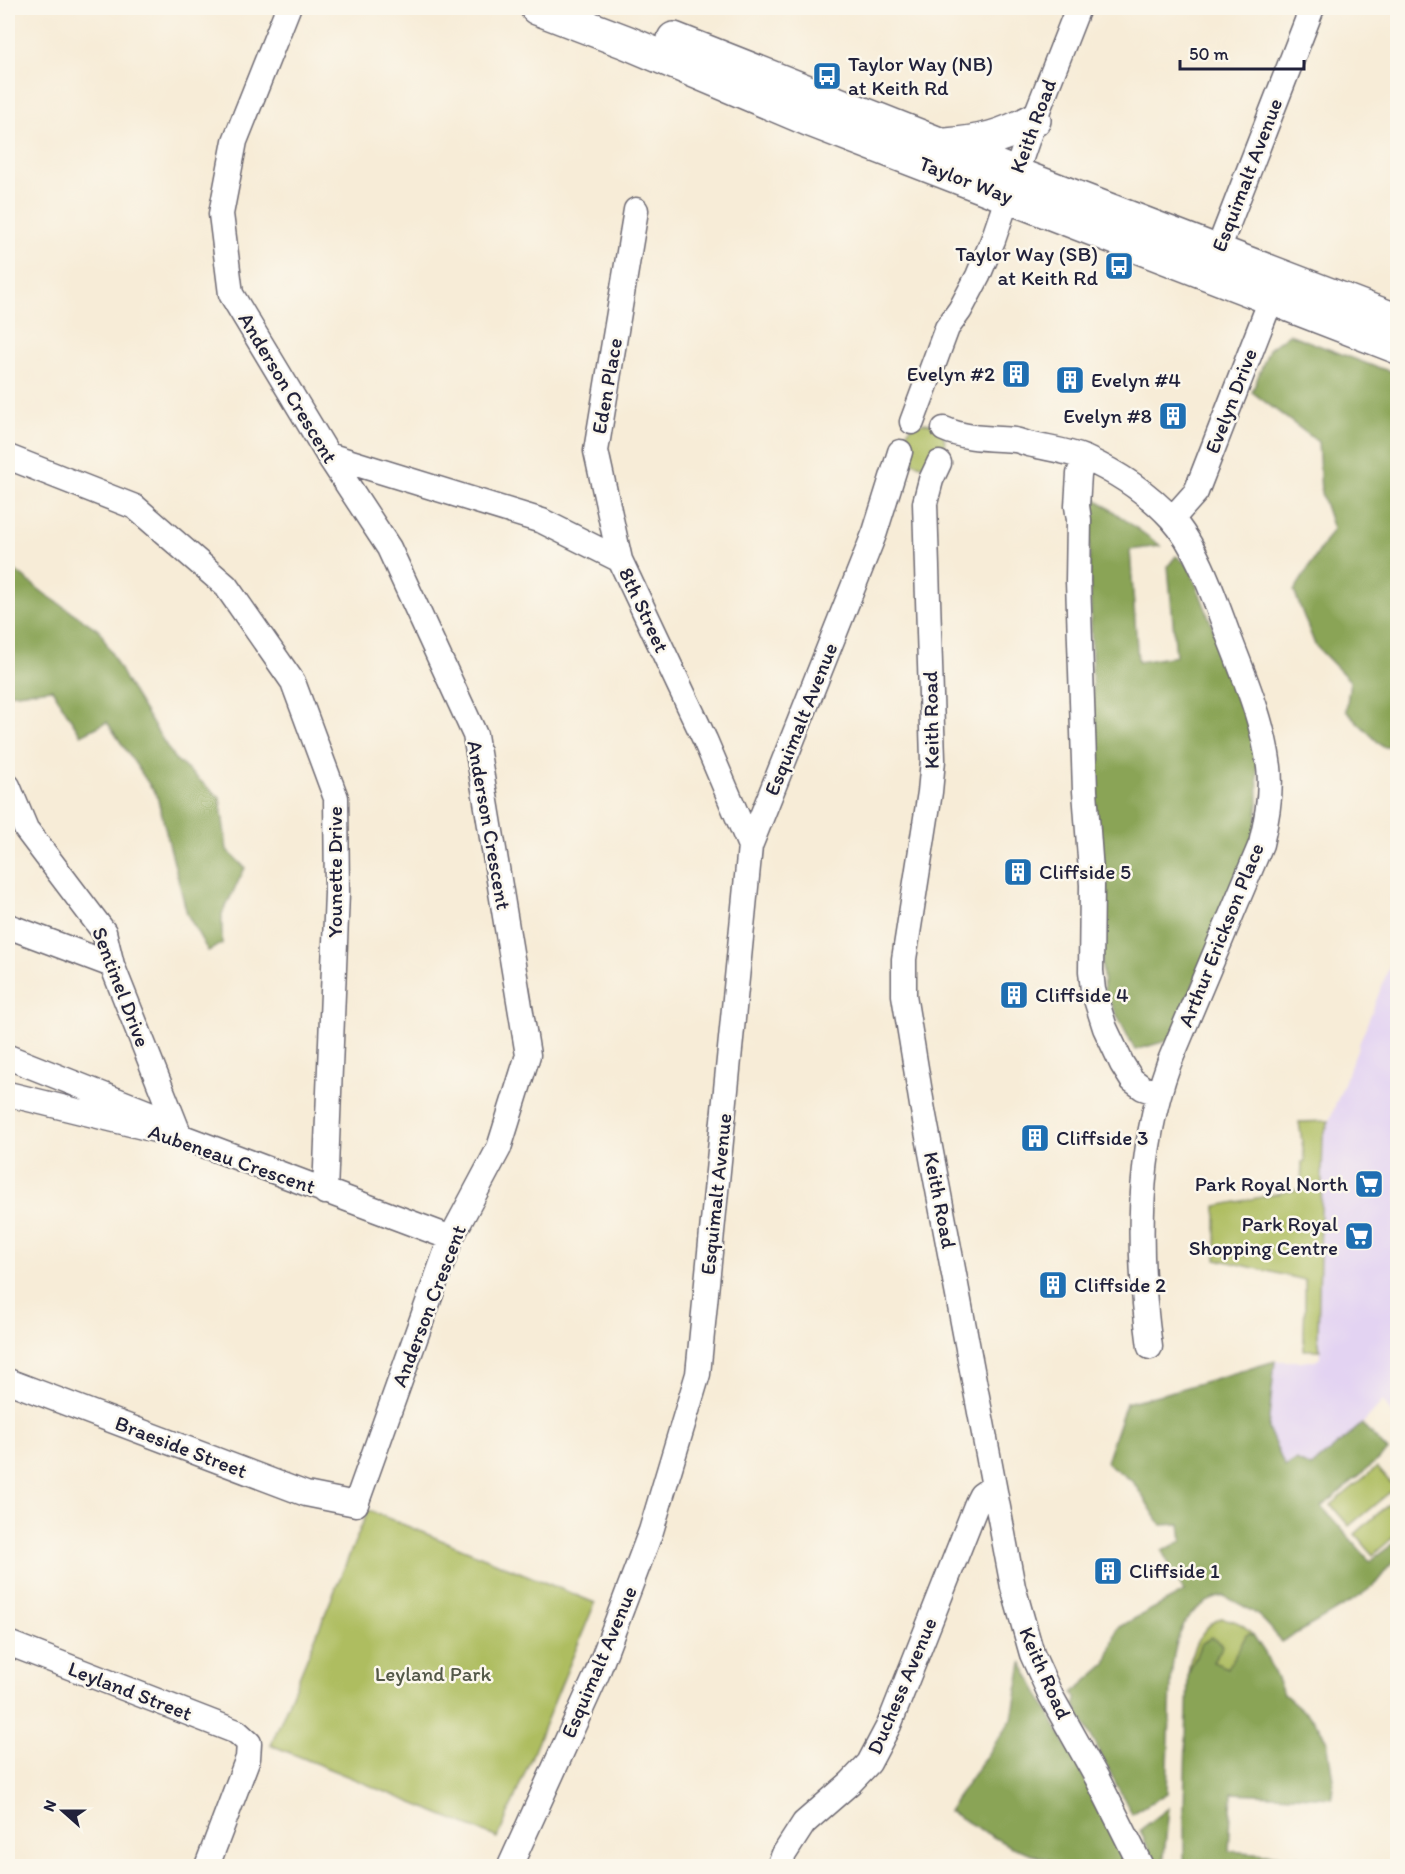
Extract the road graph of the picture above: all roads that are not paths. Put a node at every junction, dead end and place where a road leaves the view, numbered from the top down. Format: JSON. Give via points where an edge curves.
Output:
{"nodes":[{"id":1,"x":288,"y":8,"type":"edge"},
{"id":2,"x":537,"y":8,"type":"edge"},
{"id":3,"x":595,"y":8,"type":"edge"},
{"id":4,"x":1078,"y":8,"type":"edge"},
{"id":5,"x":1312,"y":8,"type":"edge"},
{"id":6,"x":1034,"y":120,"type":"junction"},
{"id":7,"x":945,"y":146,"type":"junction"},
{"id":8,"x":1011,"y":185,"type":"junction"},
{"id":9,"x":636,"y":210,"type":"dead end"},
{"id":10,"x":1212,"y":263,"type":"junction"},
{"id":11,"x":1275,"y":287,"type":"junction"},
{"id":12,"x":960,"y":310,"type":"junction"},
{"id":13,"x":1398,"y":321,"type":"edge"},
{"id":14,"x":1398,"y":347,"type":"edge"},
{"id":15,"x":912,"y":422,"type":"junction"},
{"id":16,"x":940,"y":426,"type":"junction"},
{"id":17,"x":1032,"y":445,"type":"junction"},
{"id":18,"x":328,"y":454,"type":"junction"},
{"id":19,"x":8,"y":457,"type":"edge"},
{"id":20,"x":1085,"y":458,"type":"junction"},
{"id":21,"x":942,"y":460,"type":"junction"},
{"id":22,"x":909,"y":462,"type":"junction"},
{"id":23,"x":925,"y":503,"type":"junction"},
{"id":24,"x":1172,"y":519,"type":"junction"},
{"id":25,"x":620,"y":560,"type":"junction"},
{"id":26,"x":8,"y":786,"type":"edge"},
{"id":27,"x":750,"y":846,"type":"junction"},
{"id":28,"x":8,"y":926,"type":"edge"},
{"id":29,"x":112,"y":965,"type":"junction"},
{"id":30,"x":8,"y":1057,"type":"edge"},
{"id":31,"x":1158,"y":1093,"type":"junction"},
{"id":32,"x":8,"y":1094,"type":"edge"},
{"id":33,"x":177,"y":1130,"type":"junction"},
{"id":34,"x":325,"y":1192,"type":"junction"},
{"id":35,"x":451,"y":1238,"type":"junction"},
{"id":36,"x":1150,"y":1347,"type":"dead end"},
{"id":37,"x":8,"y":1382,"type":"edge"},
{"id":38,"x":994,"y":1486,"type":"junction"},
{"id":39,"x":356,"y":1504,"type":"joint"},
{"id":40,"x":8,"y":1643,"type":"edge"},
{"id":41,"x":207,"y":1866,"type":"edge"},
{"id":42,"x":510,"y":1866,"type":"edge"},
{"id":43,"x":779,"y":1866,"type":"edge"},
{"id":44,"x":1141,"y":1866,"type":"edge"}],
"edges":[{"from":1,"to":18,"type":"street","name":"Anderson Crescent","via":[[235,141],[221,214],[231,294]]},
{"from":2,"to":8,"type":"highway","name":"Taylor Way","via":[[808,119]]},
{"from":3,"to":7,"type":"highway","name":"Taylor Way"},
{"from":4,"to":6,"type":"street","name":"Keith Road"},
{"from":5,"to":10,"type":"street","name":"Esquimalt Avenue"},
{"from":6,"to":7,"type":"highway","via":[[1000,136]]},
{"from":6,"to":8,"type":"street","name":"Keith Road"},
{"from":7,"to":8,"type":"highway","name":"Taylor Way"},
{"from":8,"to":10,"type":"highway","name":"Taylor Way"},
{"from":8,"to":12,"type":"street","name":"Keith Road","via":[[978,276]]},
{"from":9,"to":25,"type":"street","name":"Eden Place","via":[[596,451]]},
{"from":10,"to":11,"type":"highway","name":"Taylor Way"},
{"from":11,"to":13,"type":"highway","name":"Taylor Way"},
{"from":11,"to":14,"type":"highway","name":"Taylor Way"},
{"from":11,"to":24,"type":"street","name":"Evelyn Drive","via":[[1196,492]]},
{"from":12,"to":15,"type":"street","name":"Keith Road","via":[[947,328]]},
{"from":12,"to":16,"type":"street","name":"Keith Road","via":[[958,332],[933,412]]},
{"from":15,"to":16,"type":"street","via":[[928,420]]},
{"from":15,"to":22,"type":"street","via":[[900,435]]},
{"from":16,"to":17,"type":"street","name":"Arthur Erickson Place","via":[[963,436]]},
{"from":16,"to":21,"type":"street","via":[[948,442]]},
{"from":17,"to":20,"type":"street","name":"Arthur Erickson Place"},
{"from":17,"to":21,"type":"street","name":"Arthur Erickson Place","via":[[1018,450],[972,451]]},
{"from":18,"to":25,"type":"street","name":"8th Street","via":[[542,521]]},
{"from":18,"to":35,"type":"street","name":"Anderson Crescent","via":[[389,548],[475,735],[528,1055],[499,1148]]},
{"from":19,"to":34,"type":"street","name":"Younette Drive","via":[[135,507],[226,586],[293,682],[336,798],[337,893]]},
{"from":20,"to":24,"type":"street","name":"Arthur Erickson Place","via":[[1121,478]]},
{"from":20,"to":31,"type":"street","via":[[1077,506],[1078,581],[1093,990],[1105,1028],[1132,1080]]},
{"from":21,"to":22,"type":"street","via":[[927,469]]},
{"from":21,"to":23,"type":"street","name":"Keith Road"},
{"from":22,"to":23,"type":"street","name":"Keith Road"},
{"from":22,"to":27,"type":"street","name":"Esquimalt Avenue","via":[[883,511]]},
{"from":23,"to":38,"type":"street","name":"Keith Road","via":[[933,760],[903,959],[904,995]]},
{"from":24,"to":31,"type":"street","name":"Arthur Erickson Place","via":[[1209,585],[1254,702],[1269,769],[1269,794],[1261,844]]},
{"from":25,"to":27,"type":"street","name":"8th Street"},
{"from":26,"to":29,"type":"street","name":"Sentinel Drive","via":[[26,829],[104,932]]},
{"from":27,"to":42,"type":"street","name":"Esquimalt Avenue","via":[[698,1374],[651,1531],[597,1674]]},
{"from":28,"to":29,"type":"street"},
{"from":29,"to":33,"type":"street","name":"Sentinel Drive"},
{"from":30,"to":33,"type":"street","name":"Aubeneau Crescent"},
{"from":31,"to":36,"type":"street","name":"Arthur Erickson Place","via":[[1143,1188],[1140,1236]]},
{"from":32,"to":33,"type":"street","name":"Aubeneau Crescent"},
{"from":33,"to":34,"type":"street","name":"Aubeneau Crescent"},
{"from":34,"to":35,"type":"street","name":"Aubeneau Crescent"},
{"from":35,"to":39,"type":"street","name":"Anderson Crescent"},
{"from":37,"to":39,"type":"street","name":"Braeside Street","via":[[306,1494]]},
{"from":38,"to":43,"type":"street","name":"Duchess Avenue","via":[[977,1503],[889,1725],[869,1762],[804,1823]]},
{"from":38,"to":44,"type":"street","name":"Keith Road","via":[[1013,1587],[1032,1654]]},
{"from":40,"to":41,"type":"street","name":"Leyland Street","via":[[237,1732],[249,1743],[248,1758]]}]}
